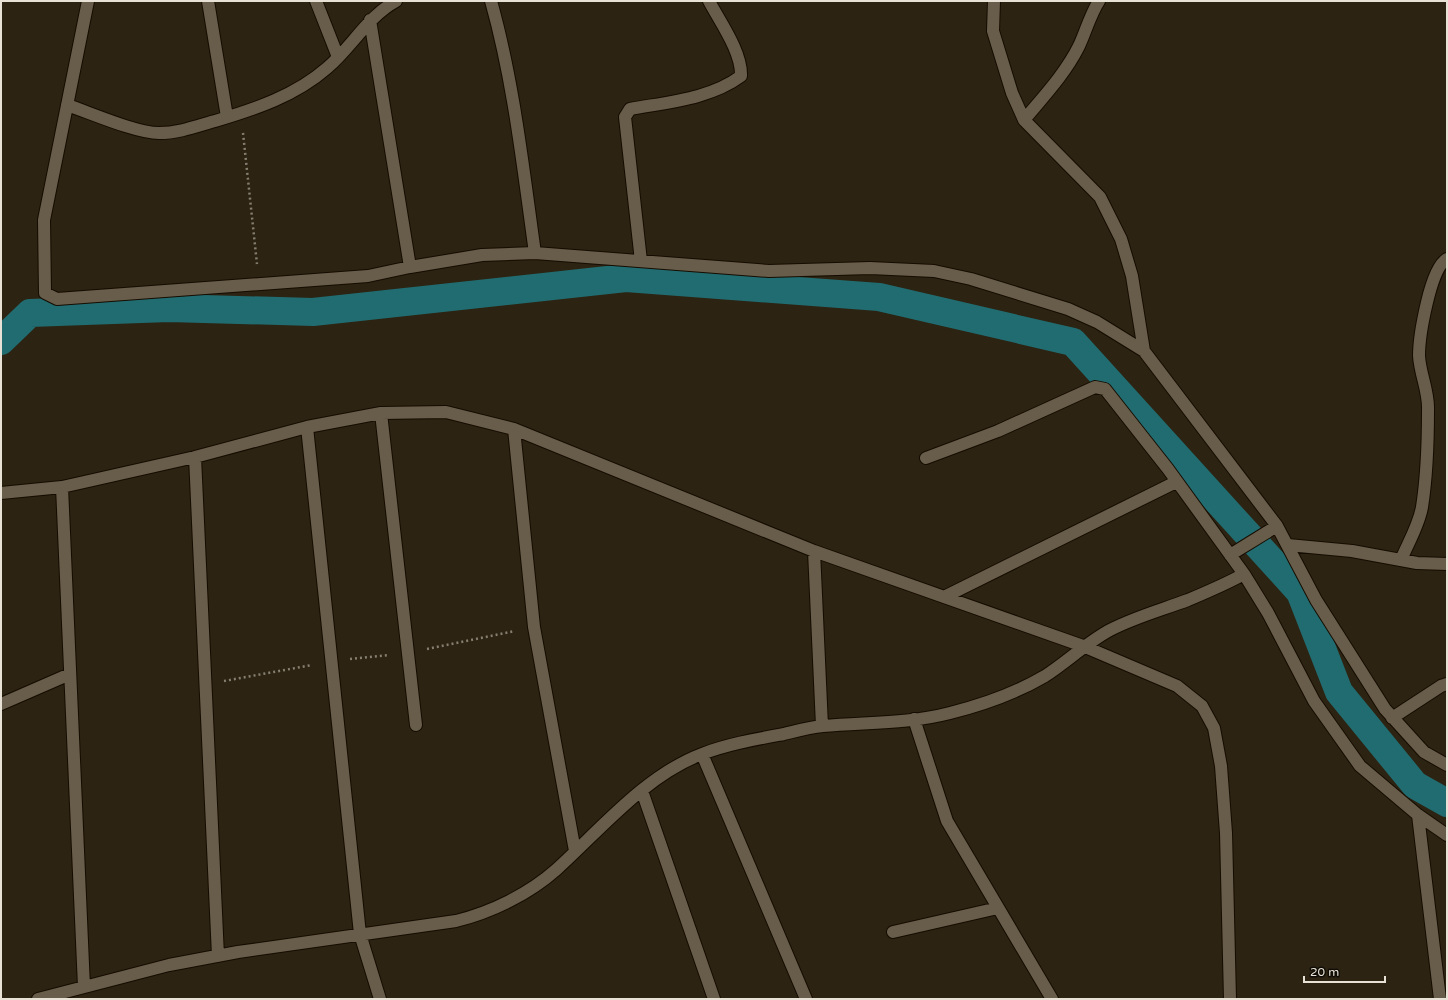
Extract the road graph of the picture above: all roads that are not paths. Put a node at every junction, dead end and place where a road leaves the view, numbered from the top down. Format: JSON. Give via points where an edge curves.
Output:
{"nodes":[{"id":1,"x":88,"y":1,"type":"edge"},
{"id":2,"x":208,"y":1,"type":"edge"},
{"id":3,"x":316,"y":1,"type":"edge"},
{"id":4,"x":396,"y":1,"type":"edge"},
{"id":5,"x":491,"y":1,"type":"edge"},
{"id":6,"x":708,"y":1,"type":"edge"},
{"id":7,"x":994,"y":1,"type":"edge"},
{"id":8,"x":1099,"y":1,"type":"edge"},
{"id":9,"x":370,"y":20,"type":"junction"},
{"id":10,"x":338,"y":57,"type":"junction"},
{"id":11,"x":67,"y":105,"type":"junction"},
{"id":12,"x":227,"y":117,"type":"junction"},
{"id":13,"x":1024,"y":120,"type":"junction"},
{"id":14,"x":534,"y":253,"type":"junction"},
{"id":15,"x":1447,"y":259,"type":"edge"},
{"id":16,"x":641,"y":261,"type":"junction"},
{"id":17,"x":410,"y":266,"type":"junction"},
{"id":18,"x":1144,"y":351,"type":"junction"},
{"id":19,"x":381,"y":413,"type":"junction"},
{"id":20,"x":307,"y":427,"type":"junction"},
{"id":21,"x":514,"y":430,"type":"junction"},
{"id":22,"x":195,"y":457,"type":"junction"},
{"id":23,"x":926,"y":458,"type":"dead end"},
{"id":24,"x":1176,"y":482,"type":"junction"},
{"id":25,"x":62,"y":487,"type":"junction"},
{"id":26,"x":1,"y":493,"type":"edge"},
{"id":27,"x":1273,"y":529,"type":"junction"},
{"id":28,"x":1288,"y":545,"type":"junction"},
{"id":29,"x":814,"y":551,"type":"junction"},
{"id":30,"x":1234,"y":553,"type":"junction"},
{"id":31,"x":1401,"y":560,"type":"junction"},
{"id":32,"x":1447,"y":564,"type":"edge"},
{"id":33,"x":1244,"y":574,"type":"junction"},
{"id":34,"x":946,"y":596,"type":"junction"},
{"id":35,"x":1083,"y":646,"type":"junction"},
{"id":36,"x":70,"y":674,"type":"junction"},
{"id":37,"x":1447,"y":684,"type":"edge"},
{"id":38,"x":1,"y":704,"type":"edge"},
{"id":39,"x":1392,"y":718,"type":"junction"},
{"id":40,"x":914,"y":719,"type":"junction"},
{"id":41,"x":416,"y":726,"type":"dead end"},
{"id":42,"x":822,"y":726,"type":"junction"},
{"id":43,"x":702,"y":754,"type":"junction"},
{"id":44,"x":1447,"y":765,"type":"edge"},
{"id":45,"x":642,"y":792,"type":"junction"},
{"id":46,"x":1418,"y":814,"type":"junction"},
{"id":47,"x":1447,"y":835,"type":"edge"},
{"id":48,"x":575,"y":851,"type":"junction"},
{"id":49,"x":998,"y":908,"type":"junction"},
{"id":50,"x":893,"y":932,"type":"dead end"},
{"id":51,"x":360,"y":934,"type":"junction"},
{"id":52,"x":218,"y":956,"type":"junction"},
{"id":53,"x":84,"y":987,"type":"junction"},
{"id":54,"x":38,"y":999,"type":"edge"},
{"id":55,"x":380,"y":999,"type":"edge"},
{"id":56,"x":714,"y":999,"type":"edge"},
{"id":57,"x":806,"y":999,"type":"edge"},
{"id":58,"x":1052,"y":999,"type":"edge"},
{"id":59,"x":1230,"y":999,"type":"edge"},
{"id":60,"x":1440,"y":999,"type":"edge"}],
"edges":[{"from":1,"to":11,"type":"street"},
{"from":2,"to":12,"type":"street"},
{"from":3,"to":10,"type":"street"},
{"from":4,"to":9,"type":"street"},
{"from":5,"to":14,"type":"street","via":[[518,125]]},
{"from":6,"to":16,"type":"street","via":[[738,55],[742,67],[741,76],[729,85],[710,93],[630,109],[625,117]]},
{"from":7,"to":13,"type":"street","via":[[993,31],[1012,94]]},
{"from":8,"to":13,"type":"street","via":[[1078,46],[1057,82]]},
{"from":9,"to":10,"type":"street"},
{"from":9,"to":17,"type":"street"},
{"from":10,"to":12,"type":"street","via":[[310,83],[286,96]]},
{"from":11,"to":12,"type":"street","via":[[131,127],[158,133],[183,130]]},
{"from":11,"to":17,"type":"street","via":[[44,220],[45,293],[57,299],[368,276]]},
{"from":13,"to":18,"type":"street","via":[[1100,197],[1121,239],[1132,276]]},
{"from":14,"to":16,"type":"street"},
{"from":14,"to":17,"type":"street","via":[[482,255]]},
{"from":15,"to":31,"type":"street","via":[[1443,261],[1435,278],[1423,320],[1419,356],[1428,408],[1422,508]]},
{"from":16,"to":18,"type":"street","via":[[769,271],[870,268],[934,271],[971,279],[1068,309],[1097,322]]},
{"from":18,"to":27,"type":"street"},
{"from":19,"to":20,"type":"street"},
{"from":19,"to":21,"type":"street","via":[[446,412]]},
{"from":19,"to":41,"type":"street"},
{"from":20,"to":22,"type":"street"},
{"from":20,"to":51,"type":"street"},
{"from":21,"to":29,"type":"street"},
{"from":21,"to":48,"type":"street","via":[[534,627]]},
{"from":22,"to":25,"type":"street"},
{"from":22,"to":52,"type":"street"},
{"from":23,"to":24,"type":"street","via":[[998,431],[1095,387],[1110,393]]},
{"from":24,"to":30,"type":"street"},
{"from":24,"to":34,"type":"street"},
{"from":25,"to":26,"type":"street"},
{"from":25,"to":36,"type":"street"},
{"from":27,"to":28,"type":"street"},
{"from":27,"to":30,"type":"street"},
{"from":28,"to":31,"type":"street","via":[[1352,551]]},
{"from":28,"to":39,"type":"street","via":[[1316,600]]},
{"from":29,"to":34,"type":"street"},
{"from":29,"to":42,"type":"street"},
{"from":30,"to":33,"type":"street"},
{"from":31,"to":32,"type":"street"},
{"from":33,"to":35,"type":"street","via":[[1216,589],[1132,619]]},
{"from":33,"to":46,"type":"street","via":[[1268,612],[1314,701],[1360,766]]},
{"from":34,"to":35,"type":"street"},
{"from":35,"to":40,"type":"street","via":[[1043,677],[993,700],[947,714]]},
{"from":35,"to":59,"type":"street","via":[[1177,686],[1202,706],[1214,728],[1222,766],[1226,833]]},
{"from":36,"to":38,"type":"street"},
{"from":36,"to":53,"type":"street"},
{"from":37,"to":39,"type":"street"},
{"from":39,"to":44,"type":"street","via":[[1424,752]]},
{"from":40,"to":42,"type":"street"},
{"from":40,"to":49,"type":"street","via":[[947,821]]},
{"from":42,"to":43,"type":"street"},
{"from":43,"to":45,"type":"street","via":[[678,765]]},
{"from":43,"to":57,"type":"street"},
{"from":45,"to":48,"type":"street"},
{"from":45,"to":56,"type":"street"},
{"from":46,"to":47,"type":"street"},
{"from":46,"to":60,"type":"street"},
{"from":48,"to":51,"type":"street","via":[[536,885],[476,916],[456,922]]},
{"from":49,"to":50,"type":"street"},
{"from":49,"to":58,"type":"street"},
{"from":51,"to":52,"type":"street"},
{"from":51,"to":55,"type":"street"},
{"from":52,"to":53,"type":"street","via":[[169,964]]},
{"from":53,"to":54,"type":"street"}]}
